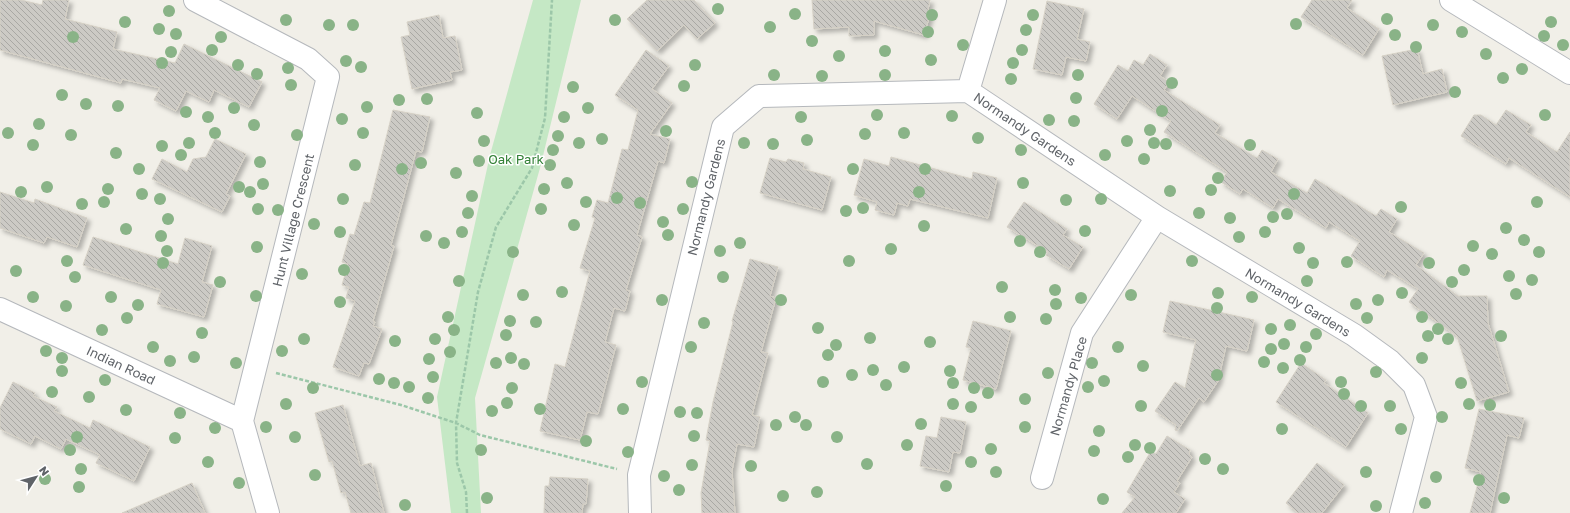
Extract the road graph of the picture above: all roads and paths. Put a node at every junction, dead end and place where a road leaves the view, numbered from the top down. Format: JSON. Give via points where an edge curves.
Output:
{"nodes":[{"id":1,"x":195,"y":0,"type":"edge"},
{"id":2,"x":552,"y":0,"type":"edge"},
{"id":3,"x":995,"y":0,"type":"edge"},
{"id":4,"x":1451,"y":0,"type":"edge"},
{"id":5,"x":1570,"y":73,"type":"edge"},
{"id":6,"x":968,"y":91,"type":"junction"},
{"id":7,"x":1157,"y":217,"type":"junction"},
{"id":8,"x":0,"y":309,"type":"edge"},
{"id":9,"x":255,"y":368,"type":"junction"},
{"id":10,"x":242,"y":421,"type":"junction"},
{"id":11,"x":456,"y":424,"type":"junction"},
{"id":12,"x":639,"y":475,"type":"junction"},
{"id":13,"x":1042,"y":478,"type":"dead end"},
{"id":14,"x":268,"y":513,"type":"edge"},
{"id":15,"x":467,"y":513,"type":"edge"},
{"id":16,"x":640,"y":513,"type":"edge"},
{"id":17,"x":1402,"y":513,"type":"edge"}],
"edges":[{"from":1,"to":9,"type":"street","name":"Hunt Village Crescent","via":[[308,59],[328,77]]},
{"from":2,"to":11,"type":"path","via":[[545,118],[532,168],[496,227],[478,292]]},
{"from":3,"to":6,"type":"street"},
{"from":4,"to":5,"type":"street"},
{"from":6,"to":7,"type":"street","name":"Normandy Gardens"},
{"from":6,"to":12,"type":"street","name":"Normandy Gardens","via":[[759,96],[723,127]]},
{"from":7,"to":13,"type":"street","name":"Normandy Place","via":[[1082,333]]},
{"from":7,"to":17,"type":"street","name":"Normandy Gardens","via":[[1354,335],[1390,361],[1414,385],[1426,417]]},
{"from":8,"to":10,"type":"street","name":"Indian Road"},
{"from":9,"to":10,"type":"street","name":"Hunt Village Crescent"},
{"from":9,"to":11,"type":"path","via":[[401,405]]},
{"from":10,"to":14,"type":"street","name":"Hunt Village Crescent"},
{"from":11,"to":12,"type":"path","via":[[480,435]]},
{"from":11,"to":15,"type":"path","via":[[456,463],[466,492]]},
{"from":12,"to":16,"type":"street","name":"Normandy Gardens"}]}
